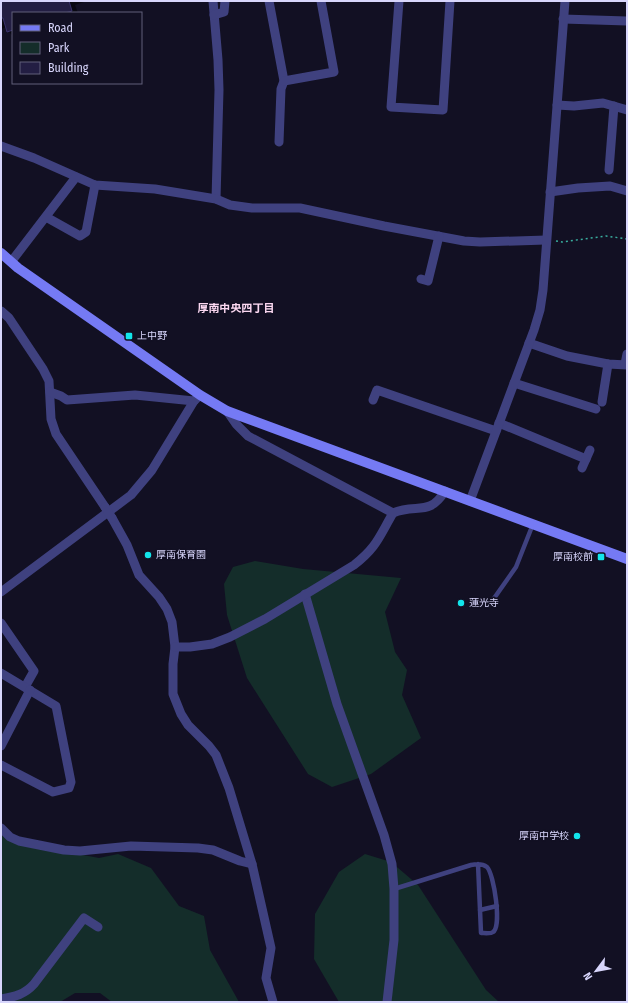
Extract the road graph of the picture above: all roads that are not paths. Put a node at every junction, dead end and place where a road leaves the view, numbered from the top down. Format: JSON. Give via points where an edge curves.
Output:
{"nodes":[{"id":1,"x":213,"y":1,"type":"edge"},
{"id":2,"x":224,"y":1,"type":"edge"},
{"id":3,"x":269,"y":1,"type":"edge"},
{"id":4,"x":321,"y":1,"type":"edge"},
{"id":5,"x":399,"y":1,"type":"edge"},
{"id":6,"x":450,"y":1,"type":"edge"},
{"id":7,"x":565,"y":1,"type":"edge"},
{"id":8,"x":214,"y":15,"type":"junction"},
{"id":9,"x":563,"y":19,"type":"junction"},
{"id":10,"x":627,"y":21,"type":"edge"},
{"id":11,"x":284,"y":81,"type":"junction"},
{"id":12,"x":557,"y":105,"type":"junction"},
{"id":13,"x":614,"y":106,"type":"junction"},
{"id":14,"x":627,"y":110,"type":"edge"},
{"id":15,"x":279,"y":142,"type":"dead end"},
{"id":16,"x":1,"y":146,"type":"edge"},
{"id":17,"x":609,"y":170,"type":"dead end"},
{"id":18,"x":76,"y":177,"type":"junction"},
{"id":19,"x":95,"y":185,"type":"junction"},
{"id":20,"x":627,"y":191,"type":"edge"},
{"id":21,"x":550,"y":192,"type":"junction"},
{"id":22,"x":216,"y":199,"type":"junction"},
{"id":23,"x":46,"y":217,"type":"junction"},
{"id":24,"x":439,"y":236,"type":"junction"},
{"id":25,"x":546,"y":240,"type":"junction"},
{"id":26,"x":1,"y":253,"type":"edge"},
{"id":27,"x":11,"y":262,"type":"junction"},
{"id":28,"x":421,"y":279,"type":"dead end"},
{"id":29,"x":1,"y":311,"type":"edge"},
{"id":30,"x":529,"y":343,"type":"junction"},
{"id":31,"x":627,"y":354,"type":"edge"},
{"id":32,"x":608,"y":364,"type":"junction"},
{"id":33,"x":626,"y":364,"type":"edge"},
{"id":34,"x":514,"y":383,"type":"junction"},
{"id":35,"x":50,"y":392,"type":"junction"},
{"id":36,"x":197,"y":398,"type":"junction"},
{"id":37,"x":373,"y":400,"type":"dead end"},
{"id":38,"x":228,"y":411,"type":"junction"},
{"id":39,"x":498,"y":427,"type":"junction"},
{"id":40,"x":590,"y":450,"type":"dead end"},
{"id":41,"x":586,"y":459,"type":"junction"},
{"id":42,"x":582,"y":468,"type":"dead end"},
{"id":43,"x":445,"y":491,"type":"junction"},
{"id":44,"x":470,"y":500,"type":"junction"},
{"id":45,"x":393,"y":513,"type":"junction"},
{"id":46,"x":533,"y":524,"type":"junction"},
{"id":47,"x":627,"y":559,"type":"edge"},
{"id":48,"x":1,"y":592,"type":"edge"},
{"id":49,"x":305,"y":594,"type":"junction"},
{"id":50,"x":490,"y":604,"type":"dead end"},
{"id":51,"x":1,"y":623,"type":"edge"},
{"id":52,"x":175,"y":647,"type":"junction"},
{"id":53,"x":1,"y":674,"type":"edge"},
{"id":54,"x":27,"y":689,"type":"junction"},
{"id":55,"x":1,"y":746,"type":"edge"},
{"id":56,"x":1,"y":765,"type":"edge"},
{"id":57,"x":1,"y":828,"type":"edge"},
{"id":58,"x":252,"y":864,"type":"junction"},
{"id":59,"x":478,"y":864,"type":"junction"},
{"id":60,"x":394,"y":889,"type":"junction"},
{"id":61,"x":497,"y":906,"type":"junction"},
{"id":62,"x":480,"y":910,"type":"junction"},
{"id":63,"x":98,"y":927,"type":"dead end"},
{"id":64,"x":1,"y":999,"type":"edge"},
{"id":65,"x":273,"y":1002,"type":"edge"},
{"id":66,"x":387,"y":1002,"type":"edge"}],
"edges":[{"from":1,"to":8,"type":"street"},
{"from":2,"to":8,"type":"street","via":[[224,12]]},
{"from":3,"to":11,"type":"street"},
{"from":4,"to":11,"type":"street","via":[[334,72]]},
{"from":5,"to":6,"type":"street","via":[[391,106],[443,110]]},
{"from":7,"to":9,"type":"street"},
{"from":8,"to":22,"type":"street","via":[[219,90]]},
{"from":9,"to":10,"type":"street"},
{"from":9,"to":12,"type":"street"},
{"from":11,"to":15,"type":"street","via":[[281,89]]},
{"from":12,"to":13,"type":"street","via":[[603,103]]},
{"from":12,"to":21,"type":"street"},
{"from":13,"to":14,"type":"street"},
{"from":13,"to":17,"type":"street"},
{"from":16,"to":18,"type":"street"},
{"from":18,"to":19,"type":"street"},
{"from":18,"to":23,"type":"street"},
{"from":19,"to":22,"type":"street","via":[[155,189]]},
{"from":19,"to":23,"type":"street","via":[[86,232],[80,236]]},
{"from":20,"to":21,"type":"street","via":[[610,186]]},
{"from":21,"to":25,"type":"street"},
{"from":22,"to":24,"type":"street","via":[[230,205],[252,208],[300,208]]},
{"from":23,"to":27,"type":"street"},
{"from":24,"to":25,"type":"street","via":[[480,242]]},
{"from":24,"to":28,"type":"street","via":[[428,281]]},
{"from":25,"to":30,"type":"street","via":[[540,310]]},
{"from":26,"to":27,"type":"street"},
{"from":27,"to":36,"type":"street"},
{"from":29,"to":35,"type":"street","via":[[9,318],[43,369]]},
{"from":30,"to":32,"type":"street","via":[[567,356]]},
{"from":30,"to":34,"type":"street"},
{"from":31,"to":33,"type":"street"},
{"from":32,"to":33,"type":"street"},
{"from":32,"to":34,"type":"street","via":[[599,406]]},
{"from":34,"to":39,"type":"street"},
{"from":35,"to":36,"type":"street","via":[[67,400],[135,395]]},
{"from":35,"to":52,"type":"street","bridge":true,"via":[[51,419],[56,434],[105,506],[140,574],[167,609],[172,622]]},
{"from":36,"to":38,"type":"street"},
{"from":36,"to":48,"type":"street","via":[[152,470],[131,495]]},
{"from":37,"to":39,"type":"street","via":[[377,390]]},
{"from":38,"to":43,"type":"street"},
{"from":38,"to":45,"type":"street","via":[[248,436]]},
{"from":39,"to":41,"type":"street"},
{"from":39,"to":44,"type":"street"},
{"from":40,"to":41,"type":"street"},
{"from":41,"to":42,"type":"street"},
{"from":43,"to":44,"type":"street"},
{"from":43,"to":45,"type":"street","via":[[439,501],[428,508],[408,508]]},
{"from":44,"to":46,"type":"street"},
{"from":45,"to":49,"type":"street","via":[[379,540],[365,557]]},
{"from":46,"to":47,"type":"street"},
{"from":46,"to":50,"type":"lane","via":[[516,567]]},
{"from":49,"to":52,"type":"street","via":[[230,637],[212,644]]},
{"from":49,"to":60,"type":"street","via":[[337,704],[384,835],[392,864]]},
{"from":51,"to":54,"type":"street","via":[[34,671]]},
{"from":52,"to":58,"type":"street","via":[[173,694],[188,725],[209,746],[219,761]]},
{"from":53,"to":54,"type":"street"},
{"from":54,"to":55,"type":"street"},
{"from":54,"to":56,"type":"street","via":[[56,706],[71,782],[69,788],[53,792]]},
{"from":57,"to":58,"type":"street","via":[[10,837],[19,841],[64,850],[130,846],[198,848],[213,850],[240,862]]},
{"from":58,"to":65,"type":"street","via":[[271,948],[266,978]]},
{"from":59,"to":60,"type":"lane"},
{"from":59,"to":61,"type":"lane","via":[[487,867]]},
{"from":59,"to":62,"type":"lane"},
{"from":60,"to":66,"type":"street","via":[[394,940]]},
{"from":61,"to":62,"type":"lane"},
{"from":61,"to":62,"type":"lane","via":[[497,921],[493,932],[481,933]]},
{"from":63,"to":64,"type":"street","via":[[84,918],[27,992]]}]}
